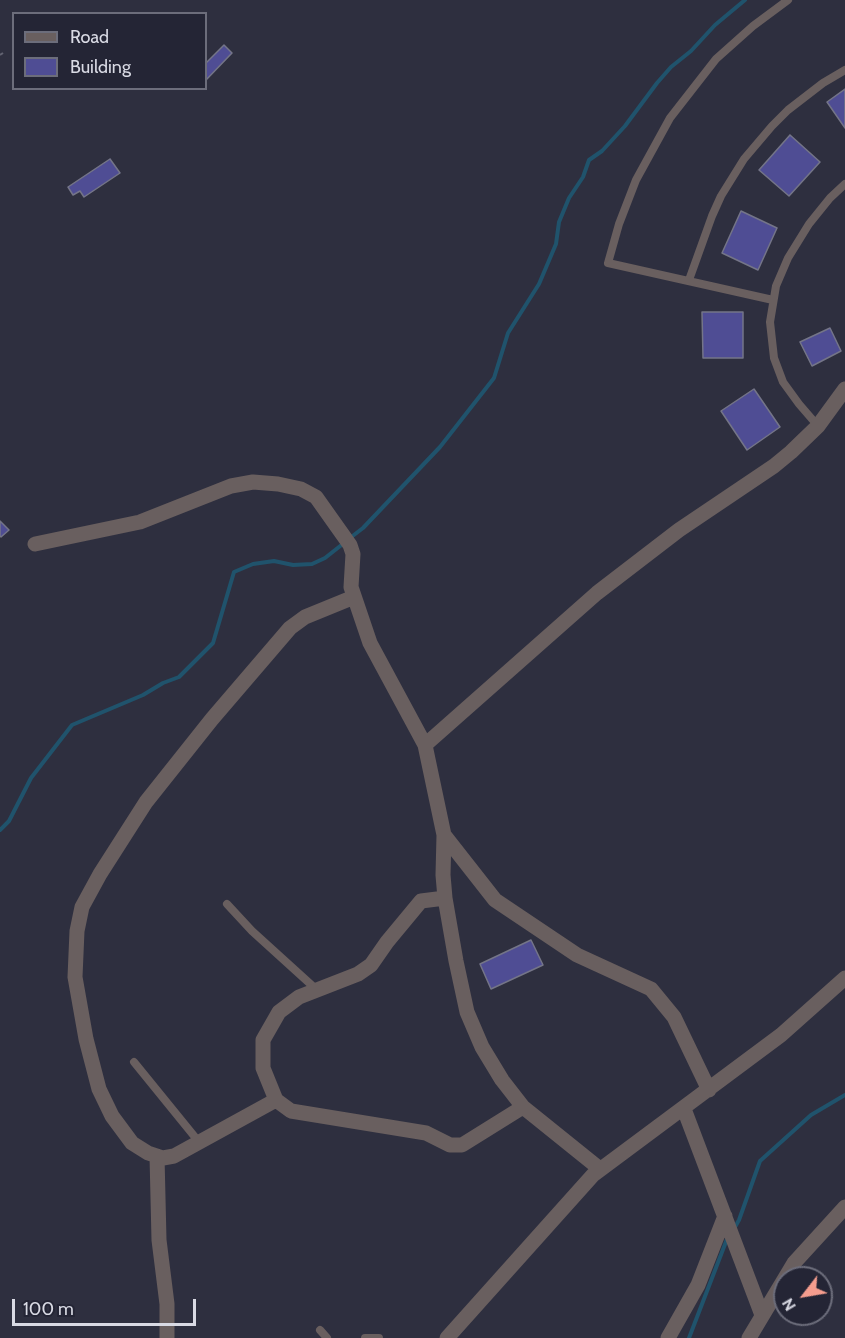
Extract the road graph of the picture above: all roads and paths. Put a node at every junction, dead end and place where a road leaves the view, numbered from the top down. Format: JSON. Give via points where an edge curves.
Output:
{"nodes":[{"id":1,"x":788,"y":0,"type":"edge"},
{"id":2,"x":845,"y":70,"type":"edge"},
{"id":3,"x":845,"y":184,"type":"edge"},
{"id":4,"x":689,"y":280,"type":"junction"},
{"id":5,"x":773,"y":300,"type":"junction"},
{"id":6,"x":845,"y":389,"type":"edge"},
{"id":7,"x":818,"y":426,"type":"junction"},
{"id":8,"x":34,"y":544,"type":"dead end"},
{"id":9,"x":354,"y":597,"type":"junction"},
{"id":10,"x":424,"y":745,"type":"junction"},
{"id":11,"x":444,"y":835,"type":"junction"},
{"id":12,"x":445,"y":898,"type":"junction"},
{"id":13,"x":227,"y":904,"type":"dead end"},
{"id":14,"x":845,"y":978,"type":"edge"},
{"id":15,"x":317,"y":990,"type":"junction"},
{"id":16,"x":134,"y":1062,"type":"dead end"},
{"id":17,"x":709,"y":1090,"type":"junction"},
{"id":18,"x":276,"y":1100,"type":"junction"},
{"id":19,"x":523,"y":1107,"type":"junction"},
{"id":20,"x":684,"y":1109,"type":"junction"},
{"id":21,"x":198,"y":1143,"type":"junction"},
{"id":22,"x":157,"y":1156,"type":"junction"},
{"id":23,"x":600,"y":1169,"type":"junction"},
{"id":24,"x":845,"y":1207,"type":"edge"},
{"id":25,"x":726,"y":1220,"type":"junction"},
{"id":26,"x":792,"y":1266,"type":"edge"},
{"id":27,"x":773,"y":1297,"type":"edge"},
{"id":28,"x":762,"y":1315,"type":"junction"},
{"id":29,"x":320,"y":1330,"type":"dead end"},
{"id":30,"x":167,"y":1338,"type":"edge"},
{"id":31,"x":327,"y":1338,"type":"edge"},
{"id":32,"x":365,"y":1338,"type":"edge"},
{"id":33,"x":379,"y":1338,"type":"edge"},
{"id":34,"x":447,"y":1338,"type":"edge"},
{"id":35,"x":668,"y":1338,"type":"edge"},
{"id":36,"x":749,"y":1338,"type":"edge"}],
"edges":[{"from":1,"to":4,"type":"lane","via":[[734,42],[694,84],[657,138],[627,201],[608,263]]},
{"from":2,"to":4,"type":"lane","via":[[788,110],[744,159],[712,216]]},
{"from":3,"to":5,"type":"lane","via":[[798,240]]},
{"from":4,"to":5,"type":"lane"},
{"from":5,"to":7,"type":"lane","via":[[770,334],[778,369],[790,393]]},
{"from":6,"to":7,"type":"street"},
{"from":7,"to":10,"type":"street","via":[[774,466],[597,592]]},
{"from":8,"to":9,"type":"street","via":[[140,522],[231,486],[253,482],[278,484],[316,497],[345,539],[353,554]]},
{"from":9,"to":10,"type":"street","via":[[370,643]]},
{"from":9,"to":22,"type":"street","via":[[305,617],[261,660],[146,802],[82,907],[75,977],[99,1089],[132,1143]]},
{"from":10,"to":11,"type":"street"},
{"from":11,"to":12,"type":"street"},
{"from":11,"to":17,"type":"street","via":[[495,900],[577,955],[651,989],[674,1017]]},
{"from":12,"to":15,"type":"street","via":[[421,901],[371,965]]},
{"from":12,"to":19,"type":"street","via":[[467,1012],[482,1047]]},
{"from":13,"to":15,"type":"lane"},
{"from":14,"to":17,"type":"street","via":[[781,1035]]},
{"from":15,"to":18,"type":"street","via":[[279,1012],[263,1040],[263,1068]]},
{"from":16,"to":21,"type":"lane"},
{"from":17,"to":20,"type":"street"},
{"from":18,"to":19,"type":"street","via":[[291,1111],[426,1133],[450,1145],[462,1145]]},
{"from":18,"to":21,"type":"street"},
{"from":19,"to":23,"type":"street"},
{"from":20,"to":23,"type":"street"},
{"from":20,"to":25,"type":"street"},
{"from":21,"to":22,"type":"street","via":[[174,1156]]},
{"from":22,"to":30,"type":"street"},
{"from":23,"to":34,"type":"street"},
{"from":24,"to":26,"type":"street"},
{"from":25,"to":28,"type":"street"},
{"from":25,"to":35,"type":"street","via":[[698,1285]]},
{"from":27,"to":28,"type":"street"},
{"from":28,"to":36,"type":"street"},
{"from":29,"to":31,"type":"lane"},
{"from":32,"to":33,"type":"lane"}]}
